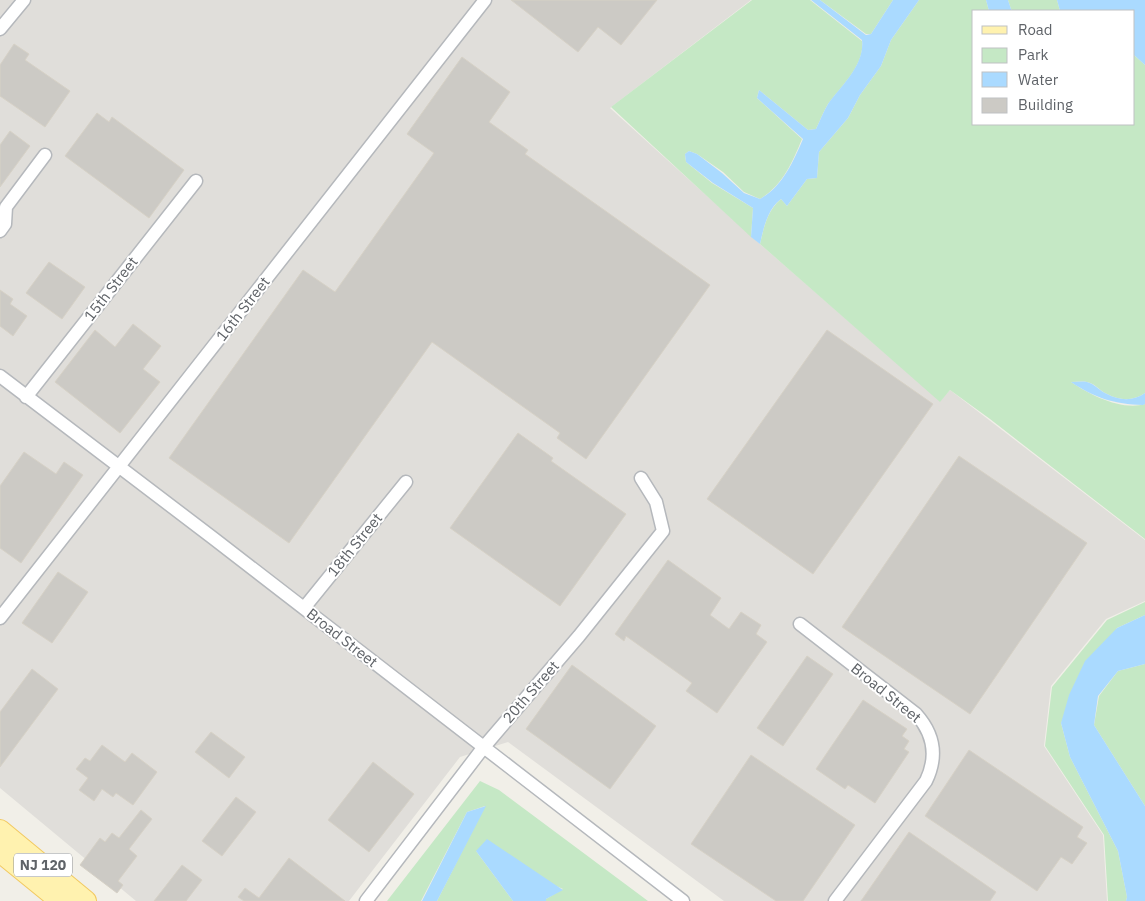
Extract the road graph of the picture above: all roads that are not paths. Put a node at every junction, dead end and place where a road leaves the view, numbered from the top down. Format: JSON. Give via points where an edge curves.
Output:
{"nodes":[{"id":1,"x":24,"y":0,"type":"edge"},
{"id":2,"x":485,"y":0,"type":"edge"},
{"id":3,"x":2,"y":22,"type":"edge"},
{"id":4,"x":45,"y":155,"type":"dead end"},
{"id":5,"x":196,"y":181,"type":"dead end"},
{"id":6,"x":0,"y":231,"type":"edge"},
{"id":7,"x":0,"y":376,"type":"edge"},
{"id":8,"x":26,"y":397,"type":"junction"},
{"id":9,"x":118,"y":466,"type":"junction"},
{"id":10,"x":641,"y":478,"type":"dead end"},
{"id":11,"x":406,"y":482,"type":"dead end"},
{"id":12,"x":304,"y":608,"type":"junction"},
{"id":13,"x":0,"y":618,"type":"edge"},
{"id":14,"x":800,"y":624,"type":"dead end"},
{"id":15,"x":483,"y":748,"type":"junction"},
{"id":16,"x":0,"y":830,"type":"edge"},
{"id":17,"x":0,"y":852,"type":"edge"},
{"id":18,"x":60,"y":901,"type":"edge"},
{"id":19,"x":86,"y":901,"type":"edge"},
{"id":20,"x":366,"y":901,"type":"edge"},
{"id":21,"x":683,"y":901,"type":"edge"},
{"id":22,"x":836,"y":901,"type":"edge"}],
"edges":[{"from":1,"to":3,"type":"street"},
{"from":2,"to":9,"type":"street","name":"16th Street"},
{"from":4,"to":6,"type":"street","via":[[6,207],[5,224]]},
{"from":5,"to":8,"type":"street","name":"15th Street"},
{"from":7,"to":8,"type":"street","name":"Broad Street"},
{"from":8,"to":9,"type":"street","name":"Broad Street"},
{"from":9,"to":12,"type":"street","name":"Broad Street"},
{"from":9,"to":13,"type":"street","name":"16th Street"},
{"from":10,"to":15,"type":"street","name":"20th Street","via":[[656,502],[663,531],[580,636]]},
{"from":11,"to":12,"type":"street","name":"18th Street"},
{"from":12,"to":15,"type":"street","name":"Broad Street"},
{"from":14,"to":22,"type":"street","name":"Broad Street","via":[[916,714],[924,722],[933,745],[934,758],[926,781]]},
{"from":15,"to":20,"type":"street","name":"20th Street"},
{"from":15,"to":21,"type":"street","name":"Broad Street"},
{"from":16,"to":19,"type":"main road","number":"NJ 120"},
{"from":17,"to":18,"type":"main road","number":"NJ 120"}]}
